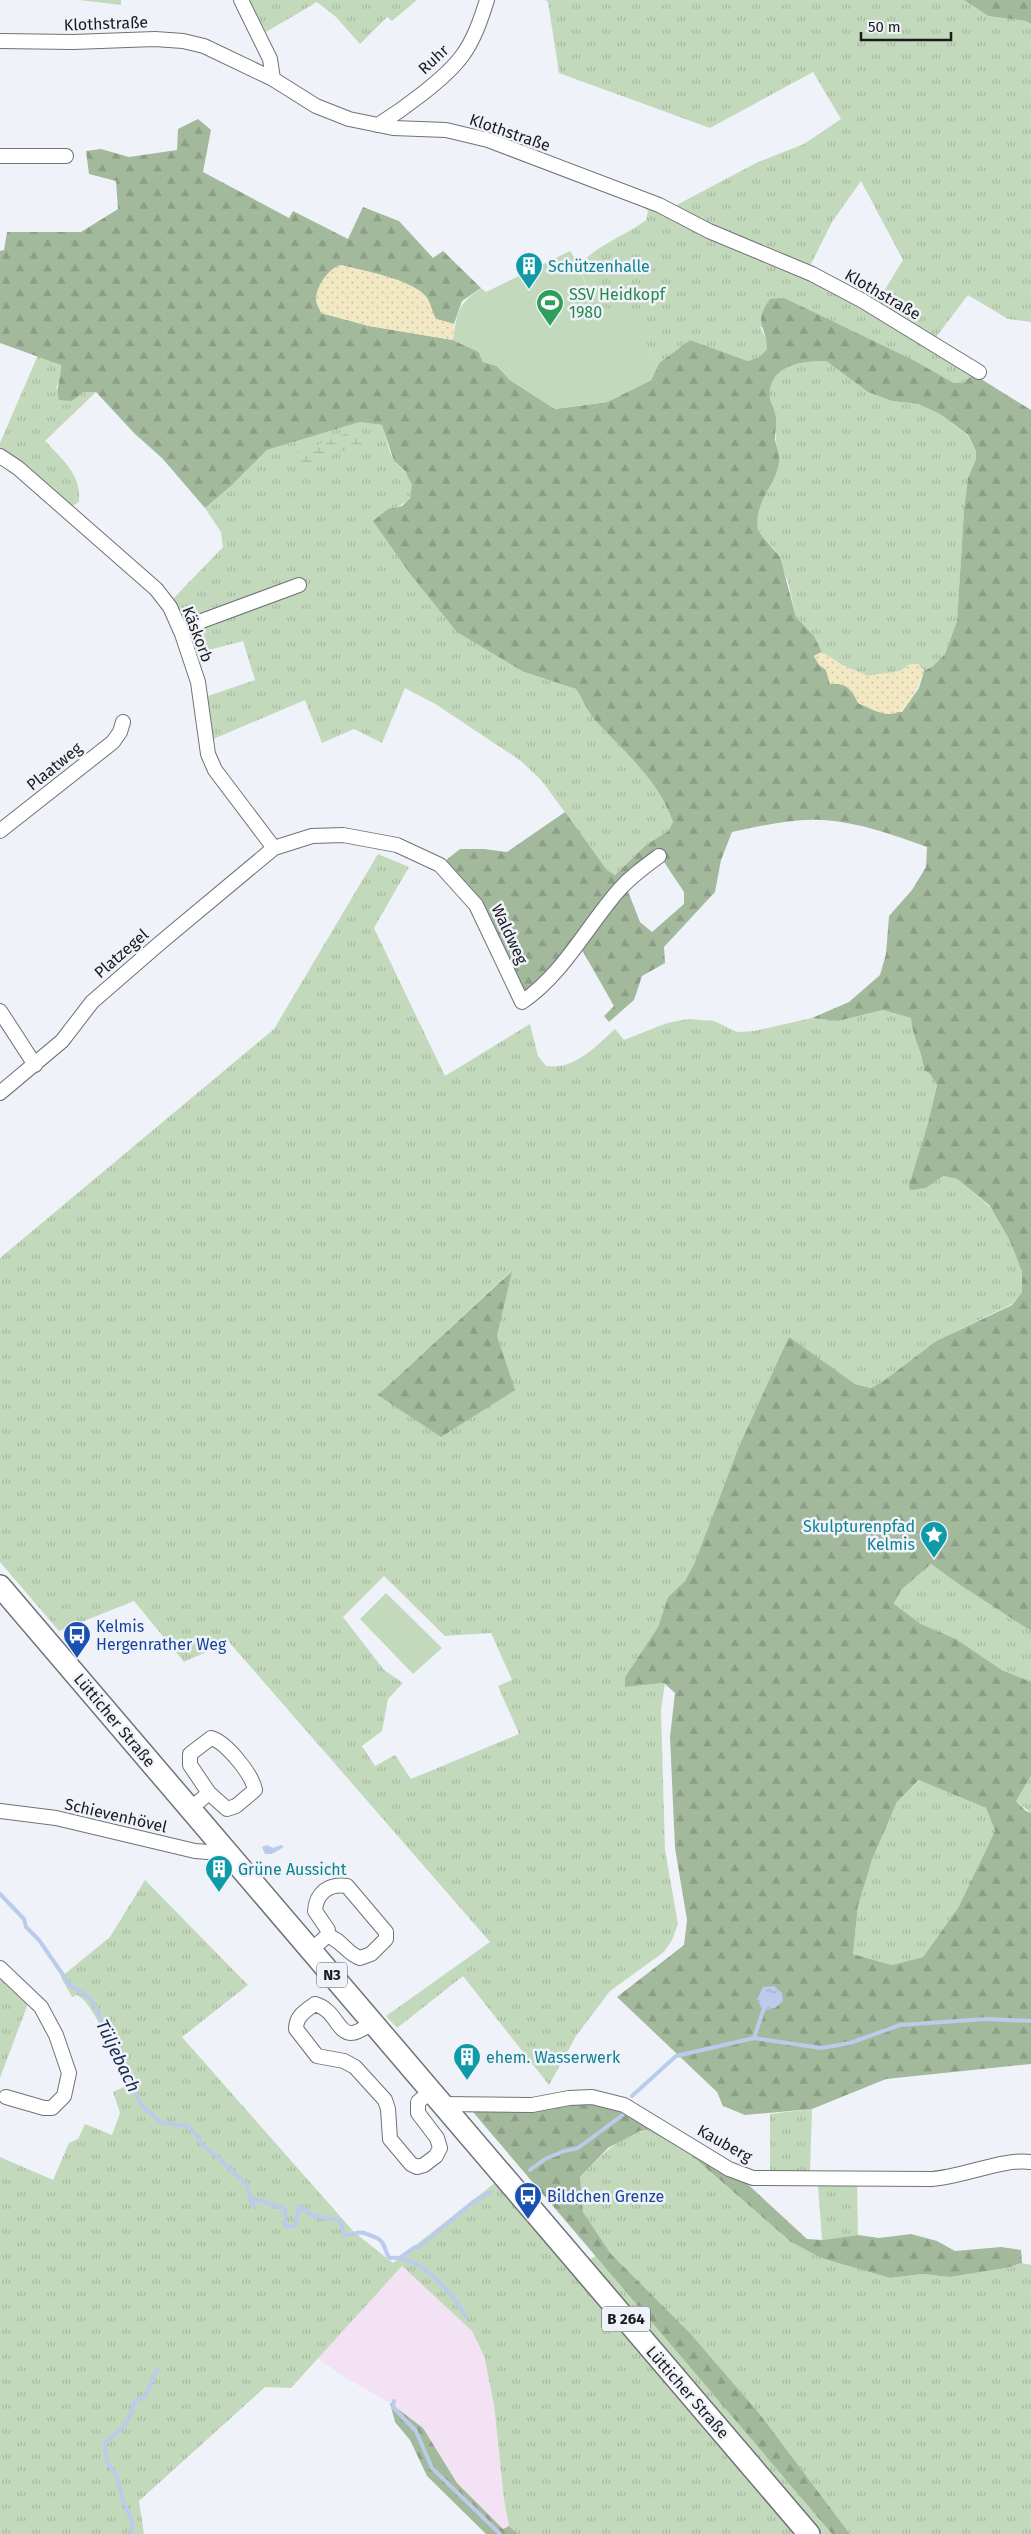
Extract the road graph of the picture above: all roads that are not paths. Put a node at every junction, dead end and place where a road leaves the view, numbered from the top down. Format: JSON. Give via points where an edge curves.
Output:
{"nodes":[{"id":1,"x":241,"y":0,"type":"edge"},
{"id":2,"x":487,"y":0,"type":"edge"},
{"id":3,"x":0,"y":41,"type":"edge"},
{"id":4,"x":274,"y":78,"type":"junction"},
{"id":5,"x":378,"y":125,"type":"junction"},
{"id":6,"x":0,"y":156,"type":"edge"},
{"id":7,"x":66,"y":156,"type":"dead end"},
{"id":8,"x":979,"y":372,"type":"dead end"},
{"id":9,"x":0,"y":456,"type":"edge"},
{"id":10,"x":299,"y":585,"type":"dead end"},
{"id":11,"x":180,"y":628,"type":"junction"},
{"id":12,"x":123,"y":722,"type":"dead end"},
{"id":13,"x":0,"y":832,"type":"edge"},
{"id":14,"x":274,"y":848,"type":"junction"},
{"id":15,"x":658,"y":856,"type":"dead end"},
{"id":16,"x":0,"y":1011,"type":"edge"},
{"id":17,"x":35,"y":1065,"type":"junction"},
{"id":18,"x":0,"y":1093,"type":"edge"},
{"id":19,"x":0,"y":1586,"type":"edge"},
{"id":20,"x":209,"y":1793,"type":"junction"},
{"id":21,"x":190,"y":1809,"type":"junction"},
{"id":22,"x":0,"y":1811,"type":"edge"},
{"id":23,"x":222,"y":1845,"type":"junction"},
{"id":24,"x":328,"y":1936,"type":"junction"},
{"id":25,"x":312,"y":1950,"type":"junction"},
{"id":26,"x":0,"y":1968,"type":"edge"},
{"id":27,"x":371,"y":2023,"type":"junction"},
{"id":28,"x":6,"y":2097,"type":"dead end"},
{"id":29,"x":436,"y":2098,"type":"junction"},
{"id":30,"x":1031,"y":2162,"type":"edge"},
{"id":31,"x":809,"y":2534,"type":"edge"}],
"edges":[{"from":1,"to":4,"type":"street","via":[[270,60]]},
{"from":2,"to":5,"type":"street","name":"Ruhr","via":[[478,28],[462,57],[414,100]]},
{"from":3,"to":4,"type":"street","name":"Klothstraße","via":[[182,41],[204,46]]},
{"from":4,"to":5,"type":"street","name":"Klothstraße","via":[[316,106],[349,119]]},
{"from":5,"to":8,"type":"street","name":"Klothstraße","via":[[446,130],[488,140],[659,205],[709,231],[812,274],[863,301]]},
{"from":6,"to":7,"type":"street"},
{"from":9,"to":11,"type":"street","name":"Käskorb","via":[[18,468],[156,589]]},
{"from":10,"to":11,"type":"street"},
{"from":11,"to":14,"type":"street","name":"Käskorb","via":[[198,682],[208,754],[215,770]]},
{"from":12,"to":13,"type":"street","name":"Plaatweg","via":[[113,742]]},
{"from":14,"to":15,"type":"street","name":"Waldweg","via":[[312,836],[343,835],[397,845],[440,865],[476,905],[522,1002],[554,975],[618,890]]},
{"from":14,"to":17,"type":"street","name":"Platzegel","via":[[92,1002],[62,1041]]},
{"from":16,"to":17,"type":"street"},
{"from":17,"to":18,"type":"street","name":"Platzegel"},
{"from":19,"to":21,"type":"main road","name":"Lütticher Straße","number":"N3"},
{"from":20,"to":20,"type":"street","via":[[227,1809],[236,1806],[255,1790],[253,1780],[220,1740],[211,1738],[190,1754],[190,1765]]},
{"from":20,"to":21,"type":"street"},
{"from":21,"to":23,"type":"main road","name":"Lütticher Straße","number":"N3"},
{"from":22,"to":23,"type":"street","name":"Schievenhövel","via":[[56,1818],[195,1852],[208,1852]]},
{"from":23,"to":25,"type":"main road","name":"Lütticher Straße","number":"N3"},
{"from":24,"to":24,"type":"street","via":[[328,1930],[314,1911],[316,1900],[326,1889],[338,1885],[347,1886],[386,1932],[386,1939],[371,1954],[360,1958],[350,1955]]},
{"from":24,"to":25,"type":"street"},
{"from":25,"to":27,"type":"main road","name":"Lütticher Straße","number":"N3"},
{"from":26,"to":28,"type":"street","via":[[41,2007],[56,2035],[69,2073],[64,2096],[52,2108]]},
{"from":27,"to":29,"type":"main road","name":"Lütticher Straße","number":"N3"},
{"from":27,"to":29,"type":"street","via":[[358,2034],[346,2032],[323,2006],[315,2004],[296,2021],[296,2029],[317,2056],[355,2066],[385,2100],[390,2139],[411,2164],[417,2166],[436,2156],[440,2148],[437,2138],[418,2113],[418,2102]]},
{"from":29,"to":30,"type":"street","name":"Kauberg","via":[[532,2105],[569,2098],[607,2100],[624,2105],[729,2168],[753,2178],[946,2178],[1012,2163]]},
{"from":29,"to":31,"type":"main road","name":"Lütticher Straße","number":"B 264"}]}
